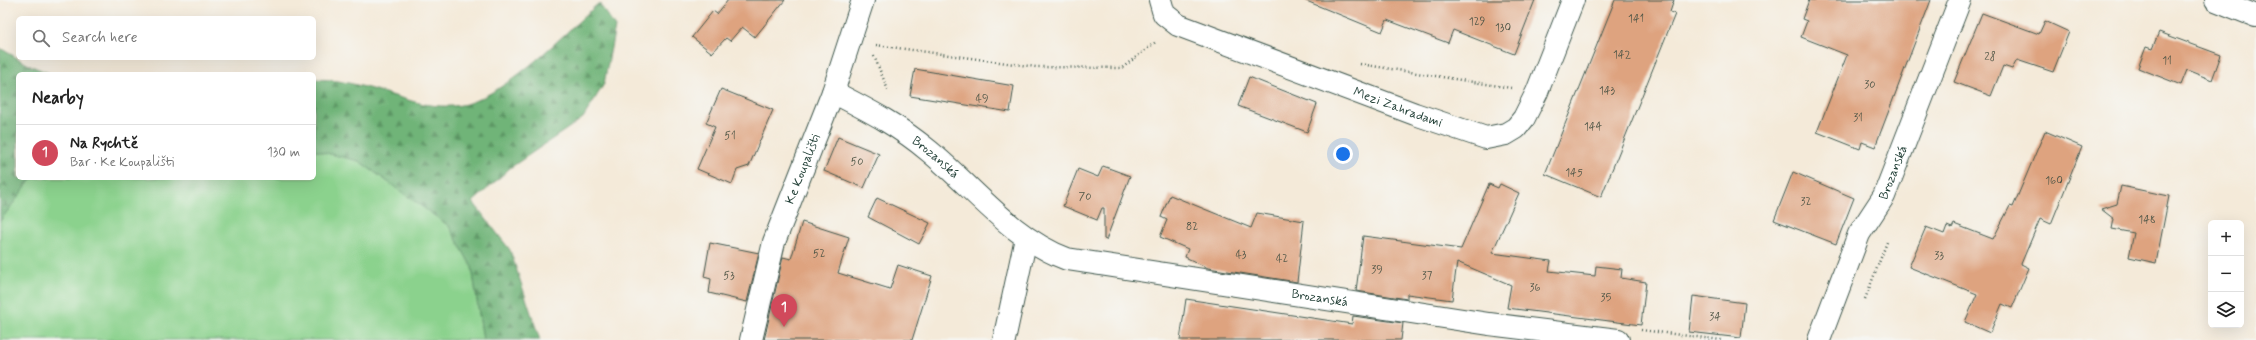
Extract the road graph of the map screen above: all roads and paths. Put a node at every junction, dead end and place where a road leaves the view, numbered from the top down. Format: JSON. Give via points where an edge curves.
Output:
{"nodes":[{"id":1,"x":863,"y":0,"type":"edge"},
{"id":2,"x":1160,"y":0,"type":"edge"},
{"id":3,"x":1573,"y":0,"type":"edge"},
{"id":4,"x":1960,"y":0,"type":"edge"},
{"id":5,"x":2216,"y":0,"type":"edge"},
{"id":6,"x":2256,"y":16,"type":"edge"},
{"id":7,"x":1178,"y":25,"type":"junction"},
{"id":8,"x":872,"y":44,"type":"dead end"},
{"id":9,"x":873,"y":52,"type":"dead end"},
{"id":10,"x":1358,"y":63,"type":"dead end"},
{"id":11,"x":833,"y":92,"type":"junction"},
{"id":12,"x":889,"y":92,"type":"dead end"},
{"id":13,"x":1537,"y":92,"type":"junction"},
{"id":14,"x":1026,"y":238,"type":"junction"},
{"id":15,"x":751,"y":340,"type":"edge"},
{"id":16,"x":1004,"y":340,"type":"edge"},
{"id":17,"x":1618,"y":340,"type":"edge"},
{"id":18,"x":1819,"y":340,"type":"edge"}],
"edges":[{"from":1,"to":11,"type":"street","name":"Ke Koupališti"},
{"from":2,"to":7,"type":"street","name":"Mezi Zahradami","via":[[1164,14]]},
{"from":3,"to":13,"type":"street","name":"Mezi Zahradami"},
{"from":4,"to":18,"type":"street","name":"Brozanská","via":[[1884,196],[1859,234]]},
{"from":5,"to":6,"type":"street"},
{"from":7,"to":8,"type":"path","via":[[1122,68],[1036,66]]},
{"from":7,"to":13,"type":"street","name":"Mezi Zahradami","via":[[1486,138],[1506,134],[1516,128]]},
{"from":9,"to":12,"type":"path"},
{"from":10,"to":13,"type":"path"},
{"from":11,"to":14,"type":"street","name":"Brozanská","via":[[899,127],[930,151]]},
{"from":11,"to":15,"type":"street","name":"Ke Koupališti","via":[[774,242]]},
{"from":14,"to":16,"type":"street"},
{"from":14,"to":17,"type":"street","name":"Brozanská","via":[[1067,259],[1096,264],[1489,324]]}]}
